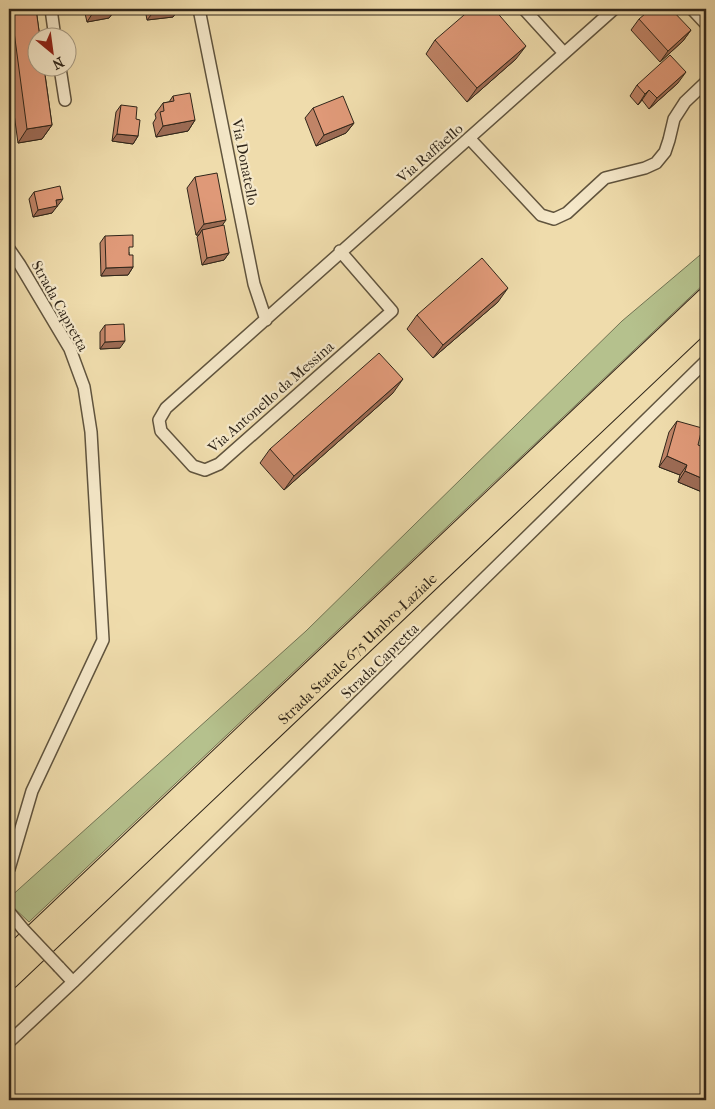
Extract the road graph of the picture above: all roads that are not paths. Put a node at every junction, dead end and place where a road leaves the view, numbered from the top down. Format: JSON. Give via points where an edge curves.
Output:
{"nodes":[{"id":1,"x":51,"y":9,"type":"edge"},
{"id":2,"x":199,"y":9,"type":"edge"},
{"id":3,"x":524,"y":9,"type":"edge"},
{"id":4,"x":614,"y":9,"type":"edge"},
{"id":5,"x":692,"y":9,"type":"edge"},
{"id":6,"x":706,"y":24,"type":"edge"},
{"id":7,"x":54,"y":28,"type":"edge"},
{"id":8,"x":564,"y":53,"type":"junction"},
{"id":9,"x":62,"y":78,"type":"edge"},
{"id":10,"x":706,"y":82,"type":"edge"},
{"id":11,"x":65,"y":100,"type":"dead end"},
{"id":12,"x":469,"y":138,"type":"junction"},
{"id":13,"x":9,"y":249,"type":"edge"},
{"id":14,"x":340,"y":251,"type":"junction"},
{"id":15,"x":706,"y":298,"type":"edge"},
{"id":16,"x":706,"y":319,"type":"edge"},
{"id":17,"x":266,"y":320,"type":"junction"},
{"id":18,"x":706,"y":361,"type":"edge"},
{"id":19,"x":9,"y":869,"type":"edge"},
{"id":20,"x":9,"y":912,"type":"edge"},
{"id":21,"x":9,"y":958,"type":"edge"},
{"id":22,"x":9,"y":979,"type":"edge"},
{"id":23,"x":73,"y":982,"type":"junction"},
{"id":24,"x":9,"y":1042,"type":"edge"}],
"edges":[{"from":1,"to":7,"type":"street"},
{"from":2,"to":17,"type":"street","name":"Via Donatello","via":[[254,284]]},
{"from":3,"to":8,"type":"street"},
{"from":4,"to":8,"type":"street","name":"Via Raffaello"},
{"from":5,"to":6,"type":"street"},
{"from":8,"to":12,"type":"street","name":"Via Raffaello"},
{"from":9,"to":11,"type":"street"},
{"from":10,"to":12,"type":"street","via":[[685,102],[674,119],[665,152],[656,163],[604,178],[568,213],[554,219],[541,215]]},
{"from":12,"to":14,"type":"street","name":"Via Raffaello"},
{"from":13,"to":19,"type":"street","name":"Strada Capretta","via":[[70,349],[84,387],[91,432],[103,640],[32,790]]},
{"from":14,"to":17,"type":"street","name":"Via Raffaello"},
{"from":14,"to":17,"type":"street","name":"Via Antonello da Messina","via":[[392,311],[219,464],[205,470],[193,466],[161,431],[159,420],[166,408]]},
{"from":15,"to":21,"type":"highway","name":"Strada Statale 675 Umbro-Laziale"},
{"from":16,"to":22,"type":"highway","name":"Strada Statale 675 Umbro-Laziale"},
{"from":18,"to":23,"type":"street","name":"Strada Capretta"},
{"from":20,"to":23,"type":"street","bridge":true},
{"from":23,"to":24,"type":"street","name":"Strada Capretta"}]}
